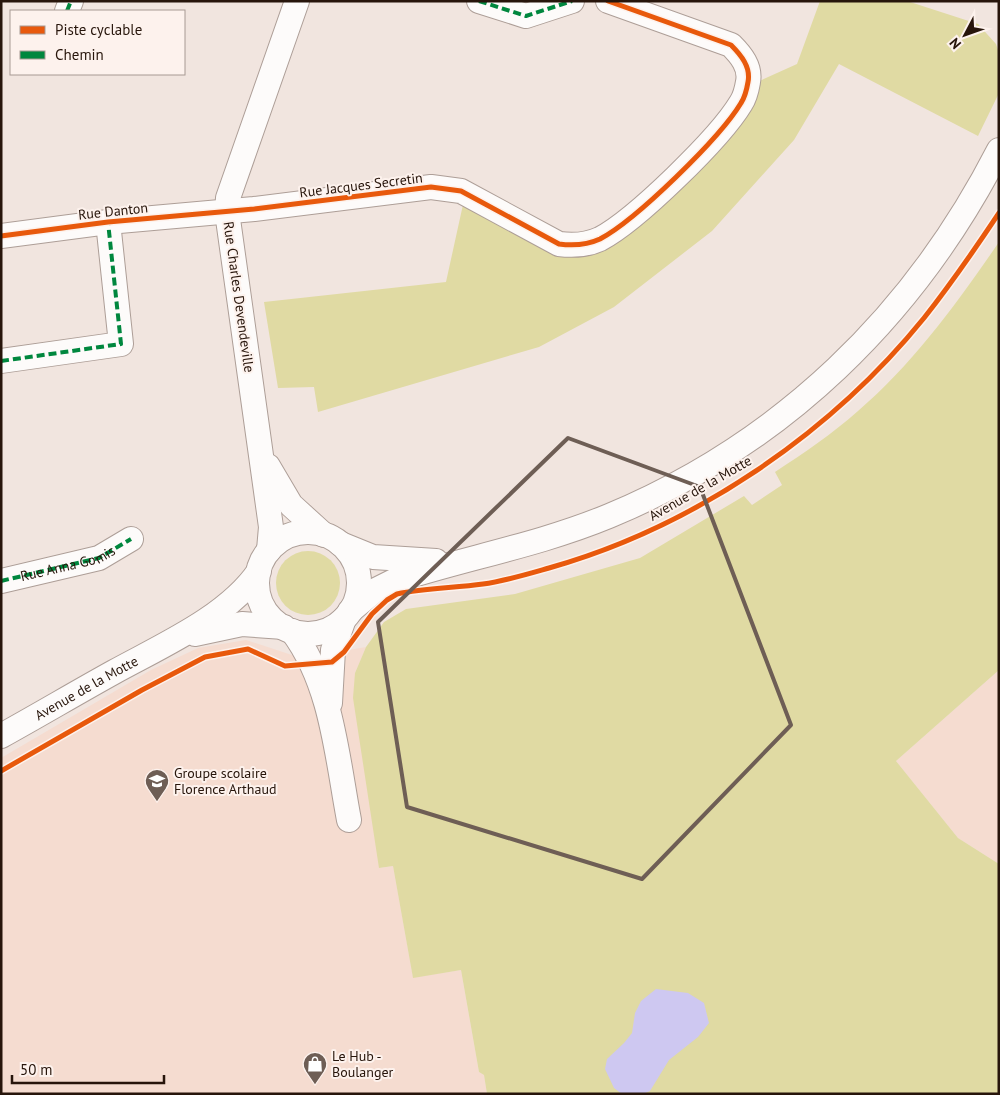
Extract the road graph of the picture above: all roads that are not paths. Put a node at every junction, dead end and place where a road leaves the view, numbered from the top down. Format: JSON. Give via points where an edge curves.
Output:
{"nodes":[{"id":1,"x":297,"y":1,"type":"edge"},
{"id":2,"x":479,"y":1,"type":"edge"},
{"id":3,"x":572,"y":1,"type":"edge"},
{"id":4,"x":608,"y":1,"type":"edge"},
{"id":5,"x":999,"y":150,"type":"edge"},
{"id":6,"x":999,"y":166,"type":"edge"},
{"id":7,"x":974,"y":197,"type":"junction"},
{"id":8,"x":227,"y":212,"type":"junction"},
{"id":9,"x":108,"y":222,"type":"junction"},
{"id":10,"x":1,"y":236,"type":"edge"},
{"id":11,"x":1,"y":361,"type":"edge"},
{"id":12,"x":262,"y":453,"type":"junction"},
{"id":13,"x":131,"y":539,"type":"dead end"},
{"id":14,"x":333,"y":539,"type":"junction"},
{"id":15,"x":270,"y":550,"type":"junction"},
{"id":16,"x":470,"y":559,"type":"junction"},
{"id":17,"x":259,"y":571,"type":"junction"},
{"id":18,"x":1,"y":581,"type":"edge"},
{"id":19,"x":347,"y":615,"type":"junction"},
{"id":20,"x":288,"y":629,"type":"junction"},
{"id":21,"x":172,"y":640,"type":"junction"},
{"id":22,"x":330,"y":717,"type":"junction"},
{"id":23,"x":1,"y":736,"type":"edge"},
{"id":24,"x":349,"y":820,"type":"dead end"}],
"edges":[{"from":1,"to":8,"type":"street","name":"Rue Charles Devendeville","via":[[231,186]]},
{"from":2,"to":3,"type":"street","via":[[526,16]]},
{"from":4,"to":8,"type":"street","name":"Rue Jacques Secretin","via":[[731,45],[744,61],[749,80],[742,103],[712,139],[654,197],[601,238],[581,245],[559,244],[472,196],[454,189],[431,187]]},
{"from":5,"to":7,"type":"street","name":"Avenue de la Motte"},
{"from":6,"to":7,"type":"street","name":"Avenue de la Motte"},
{"from":7,"to":16,"type":"street","name":"Avenue de la Motte","via":[[924,273],[894,310],[835,371],[775,422],[693,475],[628,508],[554,536]]},
{"from":8,"to":9,"type":"street","name":"Rue Danton"},
{"from":8,"to":12,"type":"street","name":"Rue Charles Devendeville"},
{"from":9,"to":10,"type":"street","name":"Rue Danton"},
{"from":9,"to":11,"type":"street","via":[[121,344]]},
{"from":12,"to":14,"type":"street","name":"Rue Charles Devendeville","via":[[291,505]]},
{"from":12,"to":15,"type":"street","name":"Rue Charles Devendeville","via":[[271,527]]},
{"from":13,"to":18,"type":"street","name":"Rue Anna Gomis","via":[[99,558]]},
{"from":14,"to":15,"type":"street","via":[[307,532],[290,535]]},
{"from":14,"to":16,"type":"street","name":"Avenue de la Motte","via":[[364,555],[390,560]]},
{"from":14,"to":19,"type":"street","via":[[353,558],[359,576],[358,594]]},
{"from":15,"to":17,"type":"street"},
{"from":16,"to":19,"type":"street","name":"Avenue de la Motte","via":[[382,586]]},
{"from":17,"to":20,"type":"street","via":[[258,590],[264,607]]},
{"from":17,"to":21,"type":"street","name":"Avenue de la Motte","via":[[227,604]]},
{"from":19,"to":20,"type":"street","via":[[320,632]]},
{"from":19,"to":22,"type":"street","via":[[334,650]]},
{"from":20,"to":21,"type":"street","name":"Avenue de la Motte","via":[[242,624]]},
{"from":20,"to":22,"type":"street","via":[[311,663]]},
{"from":21,"to":23,"type":"street","name":"Avenue de la Motte"},
{"from":22,"to":24,"type":"street"}]}
